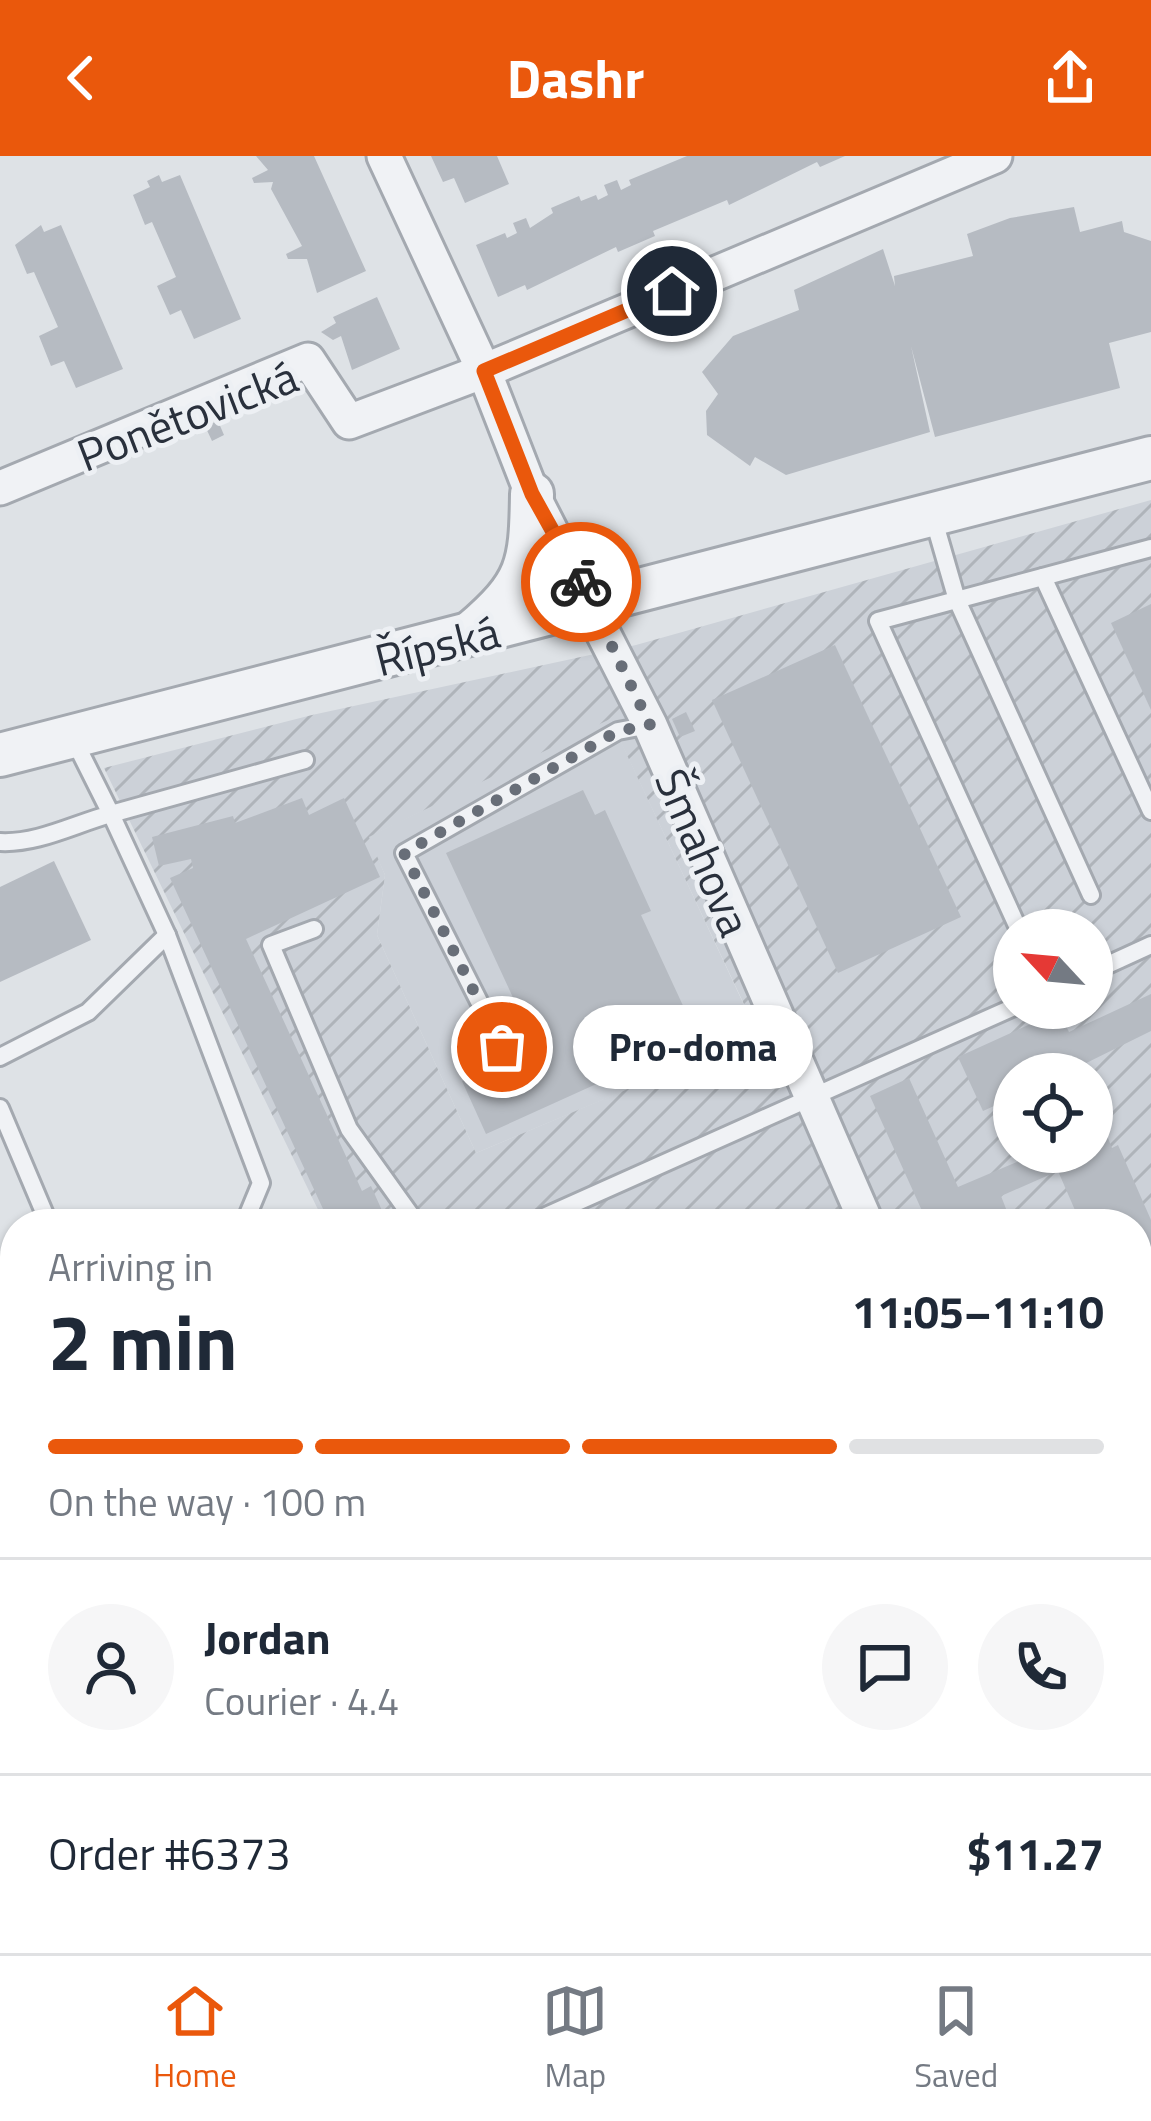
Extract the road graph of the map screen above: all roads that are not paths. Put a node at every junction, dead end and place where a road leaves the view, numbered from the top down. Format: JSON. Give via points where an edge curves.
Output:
{"nodes":[{"id":1,"x":384,"y":156,"type":"edge"},
{"id":2,"x":995,"y":156,"type":"edge"},
{"id":3,"x":484,"y":371,"type":"junction"},
{"id":4,"x":1151,"y":458,"type":"edge"},
{"id":5,"x":0,"y":488,"type":"edge"},
{"id":6,"x":532,"y":494,"type":"junction"},
{"id":7,"x":933,"y":516,"type":"junction"},
{"id":8,"x":1151,"y":548,"type":"edge"},
{"id":9,"x":1042,"y":577,"type":"junction"},
{"id":10,"x":957,"y":600,"type":"junction"},
{"id":11,"x":593,"y":604,"type":"junction"},
{"id":12,"x":467,"y":637,"type":"junction"},
{"id":13,"x":650,"y":725,"type":"junction"},
{"id":14,"x":73,"y":738,"type":"junction"},
{"id":15,"x":0,"y":755,"type":"edge"},
{"id":16,"x":305,"y":760,"type":"dead end"},
{"id":17,"x":1151,"y":811,"type":"edge"},
{"id":18,"x":111,"y":814,"type":"junction"},
{"id":19,"x":0,"y":842,"type":"edge"},
{"id":20,"x":1090,"y":895,"type":"dead end"},
{"id":21,"x":1009,"y":909,"type":"edge"},
{"id":22,"x":314,"y":928,"type":"dead end"},
{"id":23,"x":167,"y":935,"type":"junction"},
{"id":24,"x":1151,"y":945,"type":"edge"},
{"id":25,"x":1113,"y":962,"type":"edge"},
{"id":26,"x":993,"y":1017,"type":"edge"},
{"id":27,"x":502,"y":1047,"type":"dead end"},
{"id":28,"x":0,"y":1058,"type":"edge"},
{"id":29,"x":811,"y":1099,"type":"junction"},
{"id":30,"x":0,"y":1108,"type":"edge"},
{"id":31,"x":44,"y":1209,"type":"edge"},
{"id":32,"x":250,"y":1209,"type":"edge"},
{"id":33,"x":406,"y":1209,"type":"edge"},
{"id":34,"x":562,"y":1209,"type":"edge"},
{"id":35,"x":860,"y":1209,"type":"edge"}],
"edges":[{"from":1,"to":3,"type":"street","name":"Šmahova"},
{"from":2,"to":3,"type":"street"},
{"from":3,"to":5,"type":"street","name":"Ponětovická","via":[[349,422],[308,359]]},
{"from":3,"to":6,"type":"street","name":"Šmahova"},
{"from":4,"to":7,"type":"street","name":"Řípská"},
{"from":6,"to":11,"type":"street","name":"Šmahova"},
{"from":6,"to":12,"type":"street","via":[[531,553],[520,587]]},
{"from":7,"to":10,"type":"lane"},
{"from":7,"to":11,"type":"street","name":"Řípská"},
{"from":8,"to":9,"type":"lane"},
{"from":9,"to":10,"type":"lane"},
{"from":9,"to":17,"type":"lane"},
{"from":10,"to":20,"type":"lane"},
{"from":10,"to":21,"type":"lane","via":[[878,621]]},
{"from":11,"to":12,"type":"street","name":"Řípská"},
{"from":11,"to":13,"type":"street","name":"Šmahova"},
{"from":12,"to":14,"type":"street","name":"Řípská"},
{"from":13,"to":27,"type":"lane","via":[[618,731],[404,853]]},
{"from":13,"to":29,"type":"street","name":"Šmahova"},
{"from":14,"to":15,"type":"street","name":"Řípská"},
{"from":14,"to":18,"type":"lane"},
{"from":16,"to":18,"type":"lane"},
{"from":18,"to":19,"type":"lane","via":[[31,843]]},
{"from":18,"to":23,"type":"lane"},
{"from":22,"to":33,"type":"lane","via":[[271,945],[349,1129]]},
{"from":23,"to":28,"type":"lane","via":[[88,1012]]},
{"from":23,"to":32,"type":"lane","via":[[261,1183]]},
{"from":24,"to":25,"type":"lane"},
{"from":26,"to":29,"type":"lane"},
{"from":29,"to":34,"type":"lane"},
{"from":29,"to":35,"type":"street","name":"Šmahova"},
{"from":30,"to":31,"type":"lane"}]}
